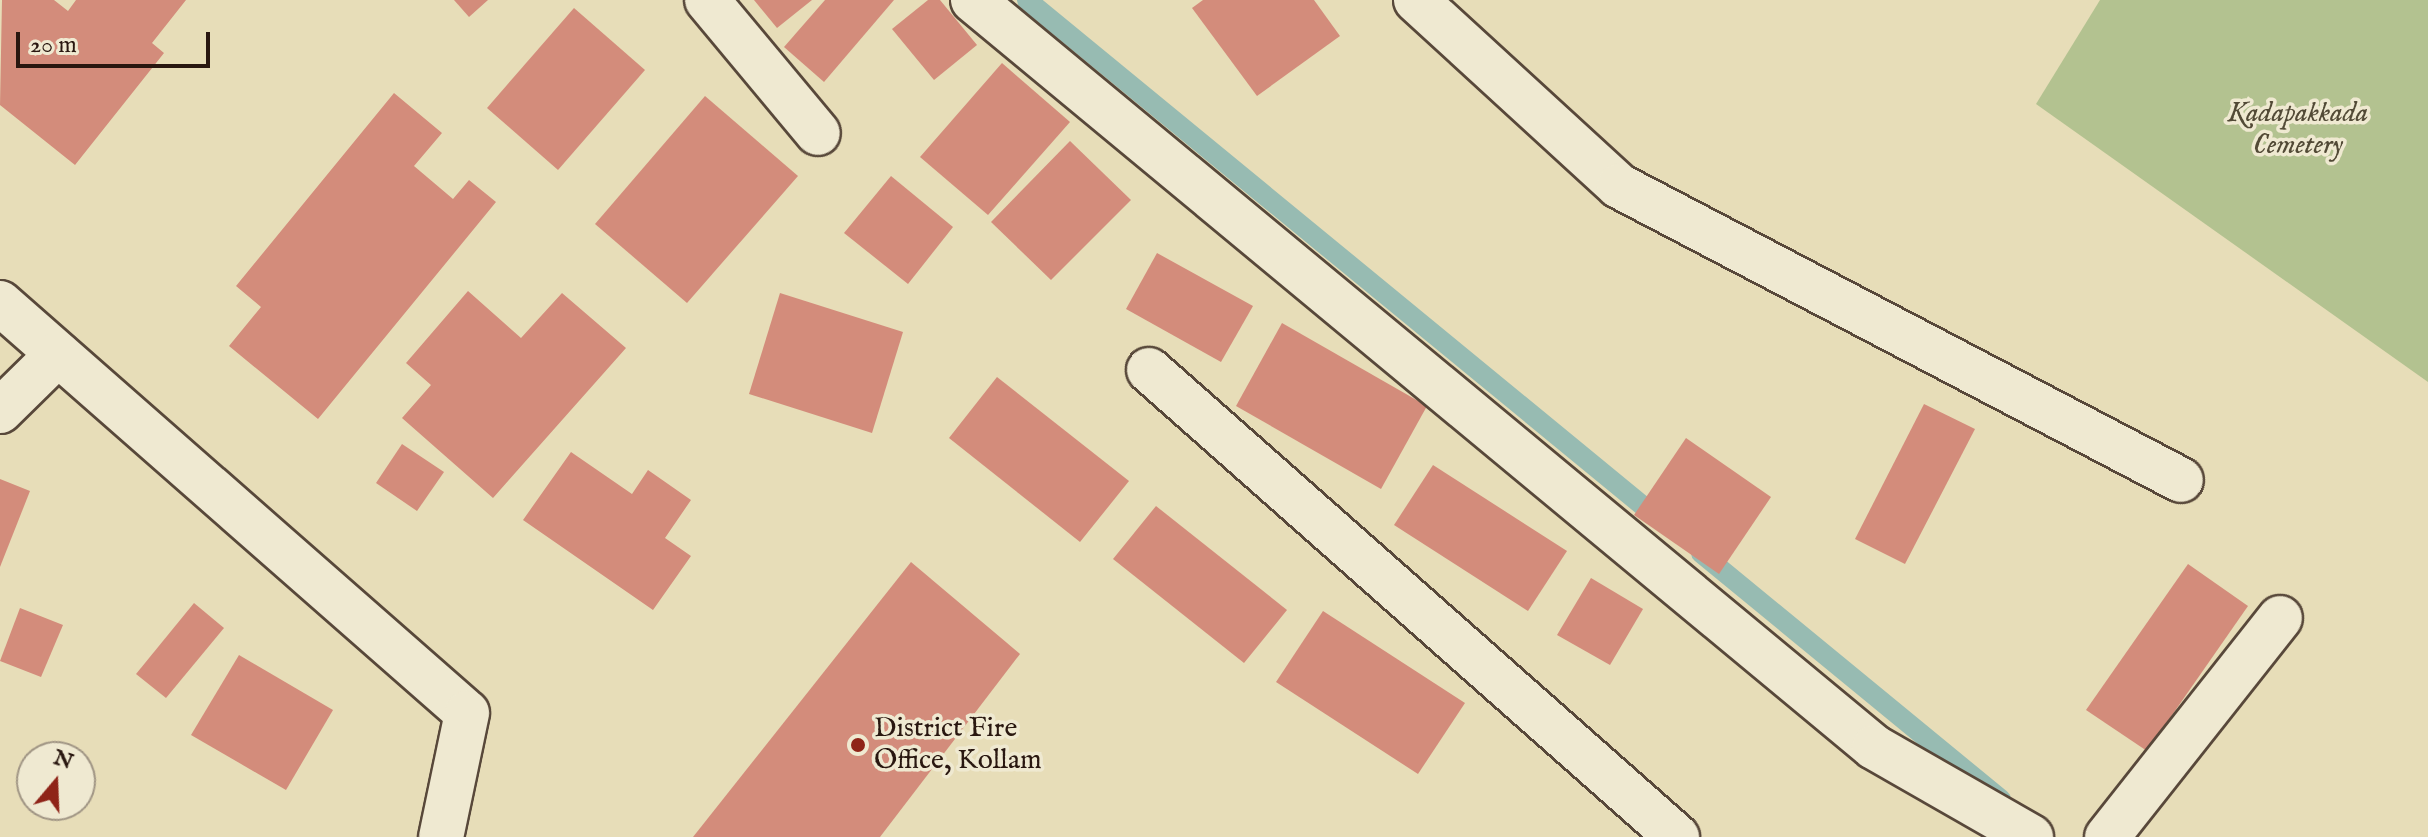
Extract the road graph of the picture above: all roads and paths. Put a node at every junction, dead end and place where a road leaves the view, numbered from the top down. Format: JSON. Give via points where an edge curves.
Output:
{"nodes":[{"id":1,"x":707,"y":0,"type":"edge"},
{"id":2,"x":973,"y":0,"type":"edge"},
{"id":3,"x":1416,"y":0,"type":"edge"},
{"id":4,"x":818,"y":133,"type":"dead end"},
{"id":5,"x":0,"y":303,"type":"edge"},
{"id":6,"x":58,"y":354,"type":"junction"},
{"id":7,"x":1149,"y":370,"type":"dead end"},
{"id":8,"x":0,"y":411,"type":"edge"},
{"id":9,"x":2181,"y":480,"type":"dead end"},
{"id":10,"x":2280,"y":618,"type":"dead end"},
{"id":11,"x":441,"y":837,"type":"edge"},
{"id":12,"x":1677,"y":837,"type":"edge"},
{"id":13,"x":2031,"y":837,"type":"edge"},
{"id":14,"x":2107,"y":837,"type":"edge"}],
"edges":[{"from":1,"to":4,"type":"street"},
{"from":2,"to":13,"type":"street","via":[[1874,747]]},
{"from":3,"to":9,"type":"street","via":[[1619,186]]},
{"from":5,"to":6,"type":"street"},
{"from":6,"to":8,"type":"street"},
{"from":6,"to":11,"type":"street","via":[[467,713]]},
{"from":7,"to":12,"type":"street"},
{"from":10,"to":14,"type":"street"}]}
